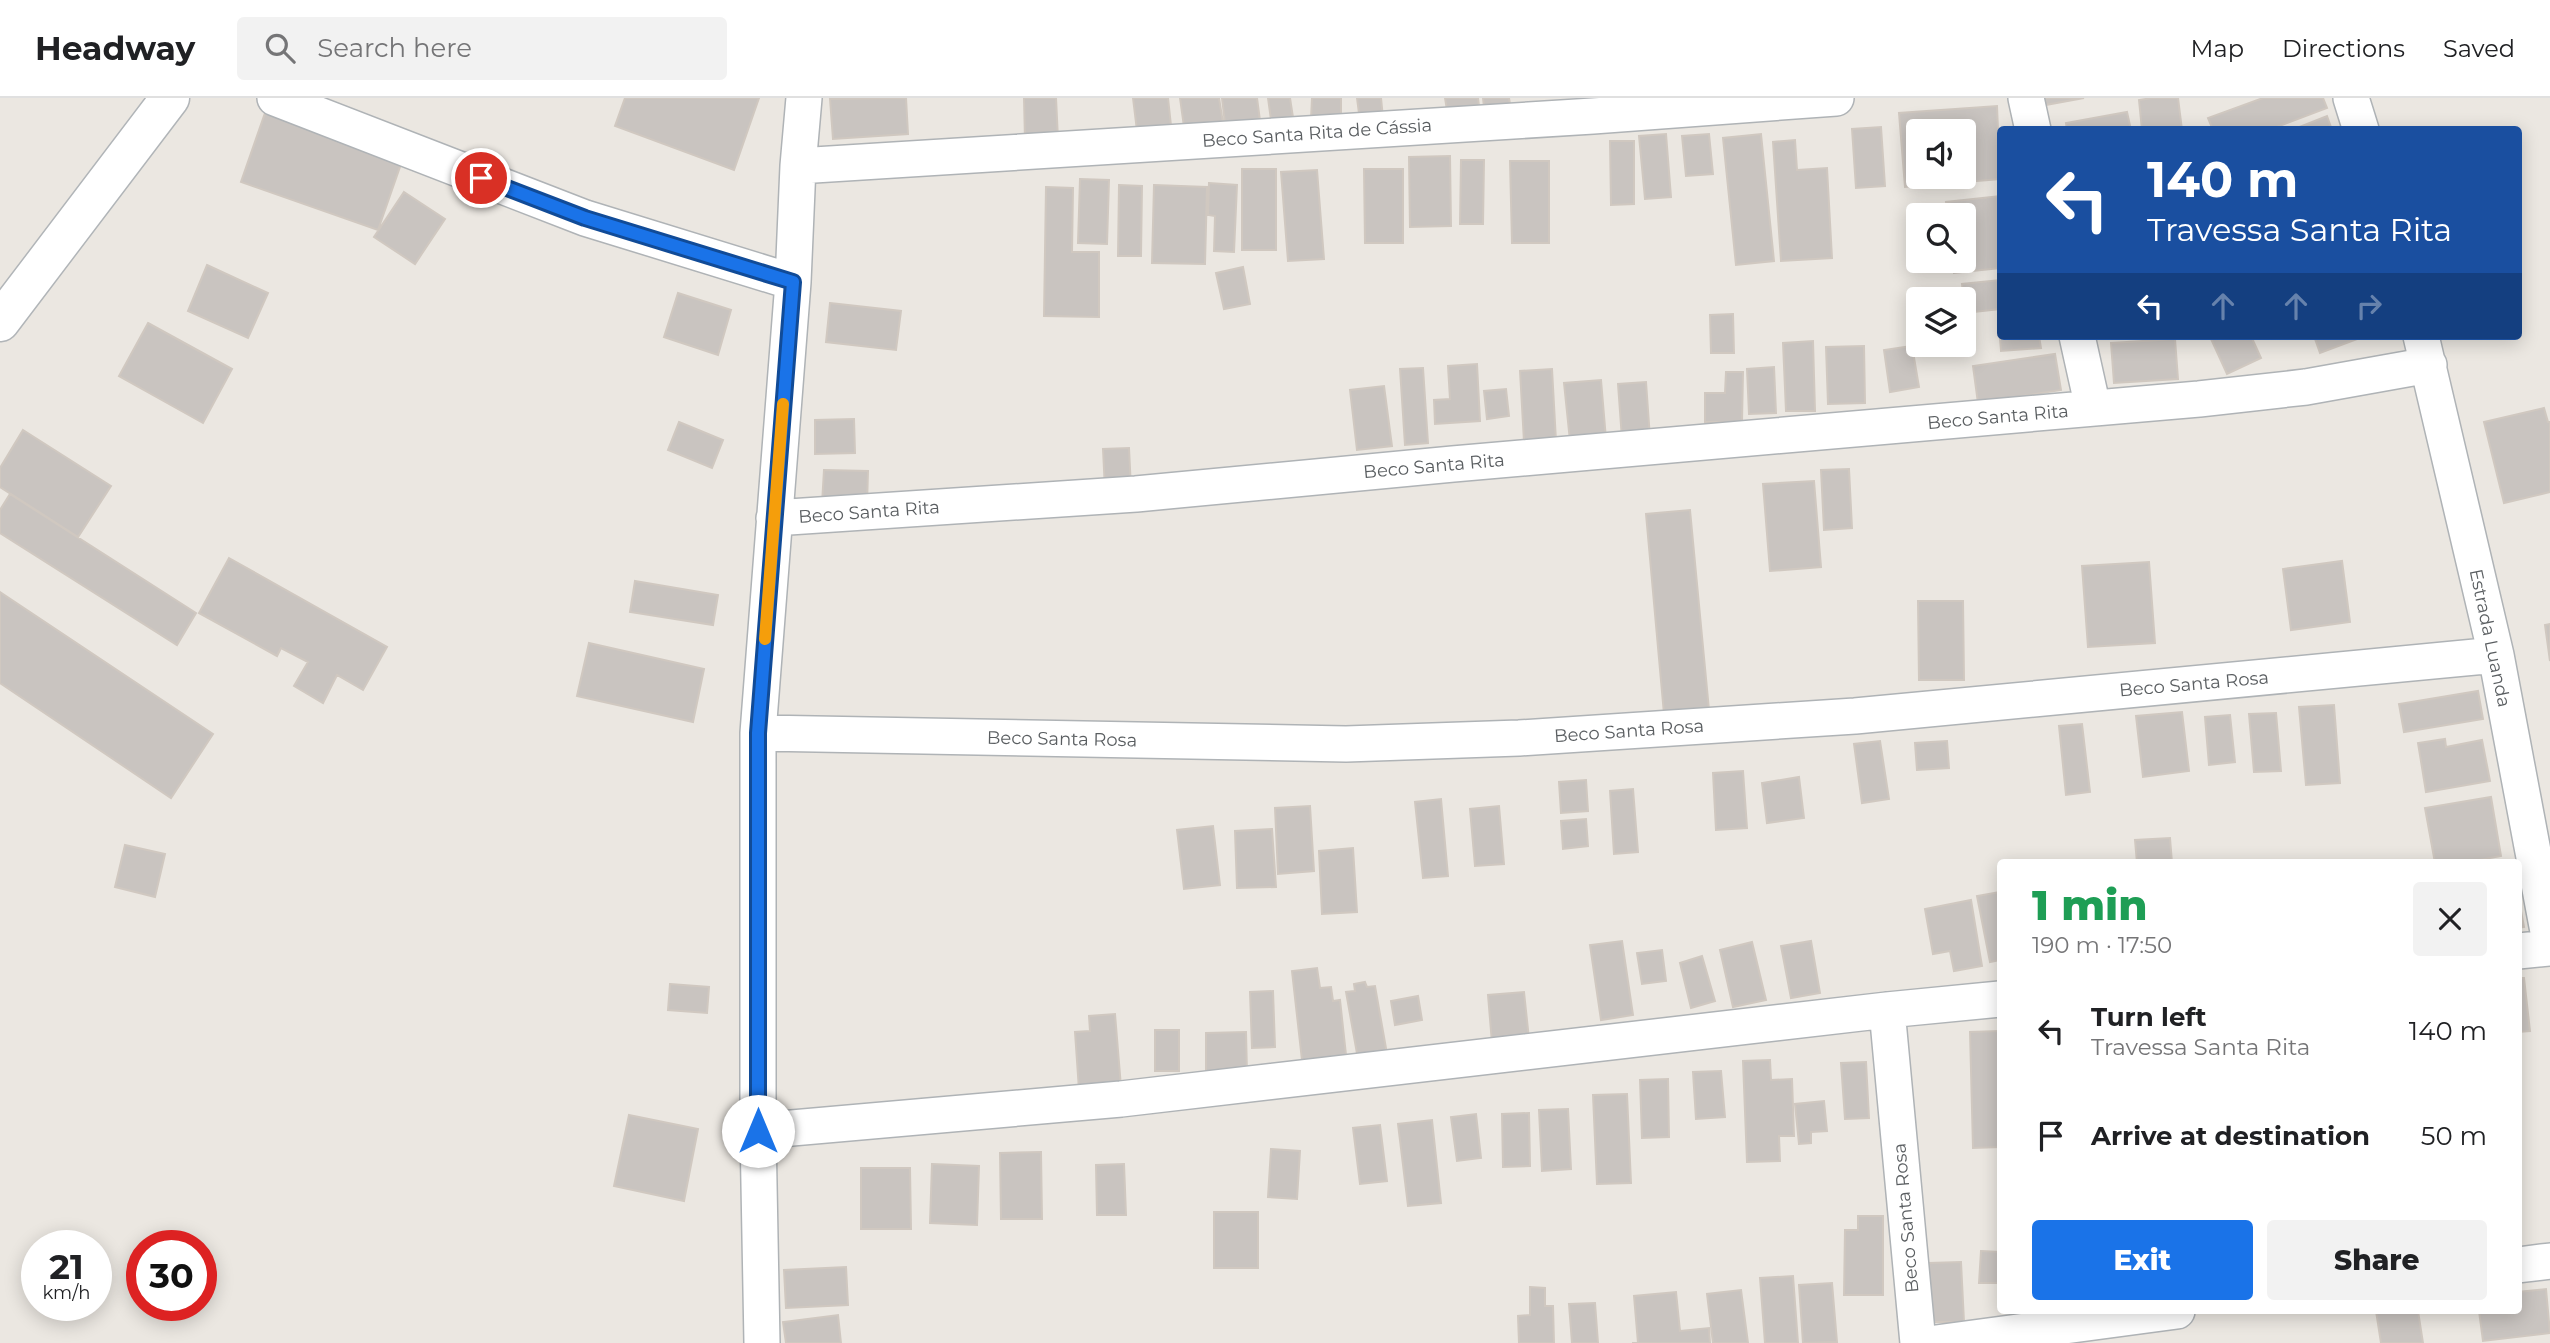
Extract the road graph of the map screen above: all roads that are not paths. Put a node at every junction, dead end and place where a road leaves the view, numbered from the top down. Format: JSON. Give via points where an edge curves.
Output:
{"nodes":[{"id":1,"x":170,"y":98,"type":"edge"},
{"id":2,"x":275,"y":98,"type":"edge"},
{"id":3,"x":804,"y":98,"type":"edge"},
{"id":4,"x":1836,"y":98,"type":"edge"},
{"id":5,"x":2026,"y":98,"type":"edge"},
{"id":6,"x":2351,"y":98,"type":"edge"},
{"id":7,"x":2032,"y":126,"type":"edge"},
{"id":8,"x":2360,"y":126,"type":"edge"},
{"id":9,"x":798,"y":166,"type":"junction"},
{"id":10,"x":793,"y":282,"type":"junction"},
{"id":11,"x":0,"y":322,"type":"edge"},
{"id":12,"x":2078,"y":340,"type":"edge"},
{"id":13,"x":2425,"y":350,"type":"edge"},
{"id":14,"x":2093,"y":408,"type":"junction"},
{"id":15,"x":774,"y":518,"type":"junction"},
{"id":16,"x":2496,"y":655,"type":"junction"},
{"id":17,"x":758,"y":733,"type":"junction"},
{"id":18,"x":2550,"y":942,"type":"edge"},
{"id":19,"x":2550,"y":948,"type":"edge"},
{"id":20,"x":2522,"y":951,"type":"edge"},
{"id":21,"x":1997,"y":999,"type":"edge"},
{"id":22,"x":1887,"y":1010,"type":"junction"},
{"id":23,"x":758,"y":1131,"type":"junction"},
{"id":24,"x":2550,"y":1261,"type":"edge"},
{"id":25,"x":2522,"y":1264,"type":"edge"},
{"id":26,"x":2154,"y":1314,"type":"edge"},
{"id":27,"x":762,"y":1343,"type":"edge"},
{"id":28,"x":1917,"y":1343,"type":"edge"},
{"id":29,"x":1936,"y":1343,"type":"edge"}],
"edges":[{"from":1,"to":11,"type":"street"},
{"from":2,"to":10,"type":"street","via":[[585,218]]},
{"from":3,"to":9,"type":"street"},
{"from":4,"to":9,"type":"street","name":"Beco Santa Rita de Cássia"},
{"from":5,"to":7,"type":"street"},
{"from":6,"to":8,"type":"street"},
{"from":9,"to":10,"type":"street"},
{"from":10,"to":15,"type":"street"},
{"from":12,"to":14,"type":"street"},
{"from":13,"to":14,"type":"street","name":"Beco Santa Rita","via":[[2306,387]]},
{"from":13,"to":16,"type":"street","name":"Estrada Luanda"},
{"from":14,"to":15,"type":"street","name":"Beco Santa Rita","via":[[1136,494]]},
{"from":15,"to":17,"type":"street"},
{"from":16,"to":17,"type":"street","name":"Beco Santa Rosa","via":[[1855,716],[1520,738],[1346,744]]},
{"from":16,"to":18,"type":"street","name":"Estrada Luanda"},
{"from":17,"to":23,"type":"street"},
{"from":19,"to":20,"type":"street"},
{"from":21,"to":22,"type":"street"},
{"from":22,"to":23,"type":"street","via":[[1121,1099]]},
{"from":22,"to":28,"type":"street","name":"Beco Santa Rosa"},
{"from":23,"to":27,"type":"street"},
{"from":24,"to":25,"type":"street"},
{"from":26,"to":29,"type":"street"}]}
